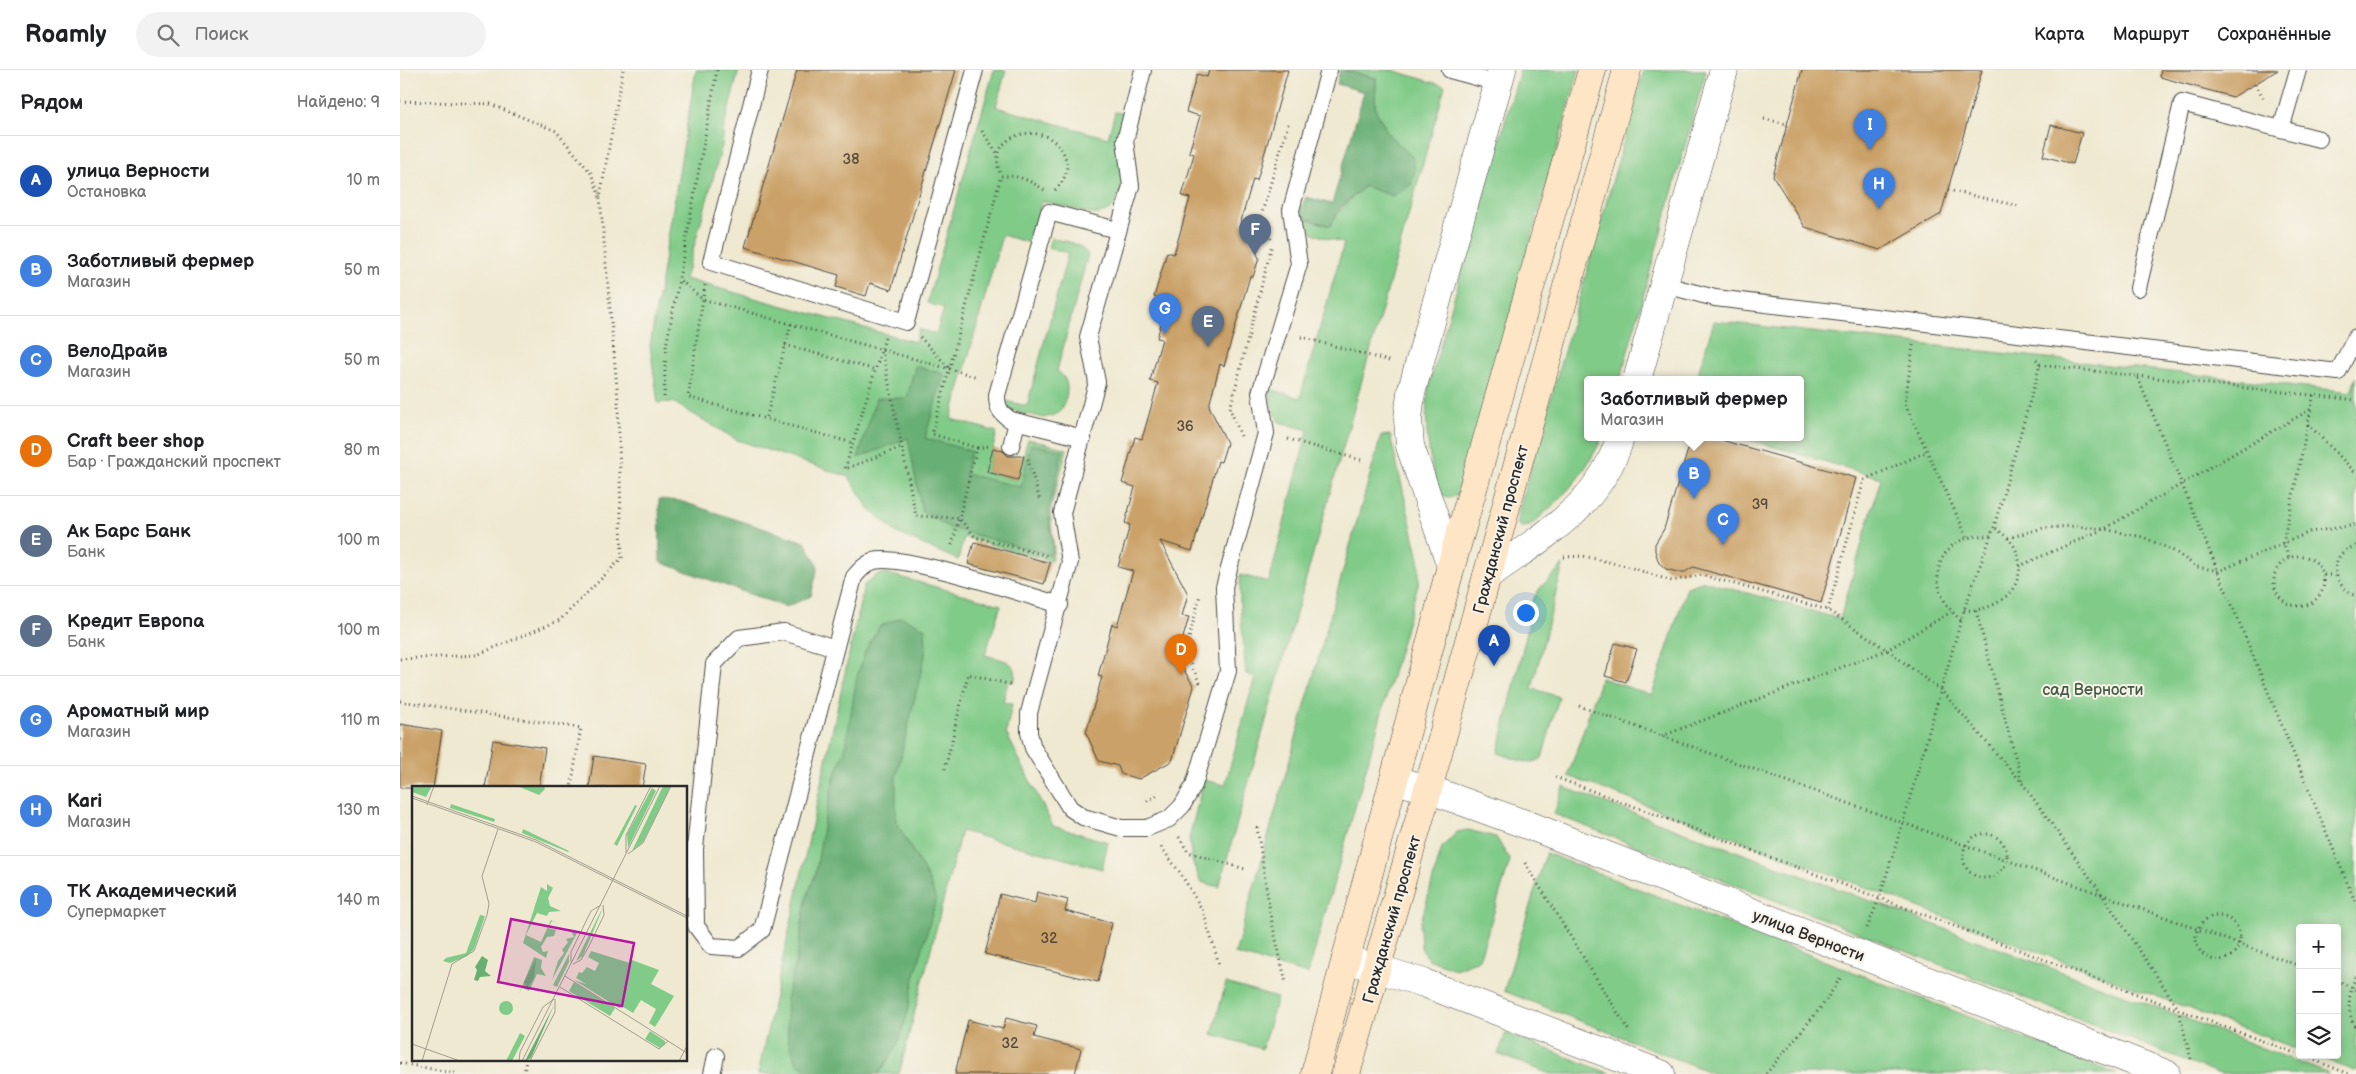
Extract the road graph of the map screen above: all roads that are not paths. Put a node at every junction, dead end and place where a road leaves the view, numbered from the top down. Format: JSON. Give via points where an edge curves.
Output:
{"nodes":[{"id":1,"x":760,"y":70,"type":"edge"},
{"id":2,"x":975,"y":70,"type":"edge"},
{"id":3,"x":1144,"y":70,"type":"edge"},
{"id":4,"x":1329,"y":70,"type":"edge"},
{"id":5,"x":1450,"y":70,"type":"edge"},
{"id":6,"x":1592,"y":70,"type":"edge"},
{"id":7,"x":1627,"y":70,"type":"edge"},
{"id":8,"x":1724,"y":70,"type":"edge"},
{"id":9,"x":2297,"y":74,"type":"edge"},
{"id":10,"x":1500,"y":76,"type":"edge"},
{"id":11,"x":2281,"y":129,"type":"junction"},
{"id":12,"x":2319,"y":139,"type":"dead end"},
{"id":13,"x":1117,"y":230,"type":"junction"},
{"id":14,"x":1665,"y":285,"type":"junction"},
{"id":15,"x":2138,"y":288,"type":"dead end"},
{"id":16,"x":2356,"y":337,"type":"edge"},
{"id":17,"x":1638,"y":376,"type":"edge"},
{"id":18,"x":1017,"y":422,"type":"junction"},
{"id":19,"x":1083,"y":438,"type":"junction"},
{"id":20,"x":1619,"y":441,"type":"edge"},
{"id":21,"x":1011,"y":446,"type":"road end"},
{"id":22,"x":1451,"y":566,"type":"junction"},
{"id":23,"x":1487,"y":576,"type":"junction"},
{"id":24,"x":1060,"y":605,"type":"junction"},
{"id":25,"x":835,"y":648,"type":"junction"},
{"id":26,"x":1394,"y":780,"type":"junction"},
{"id":27,"x":1428,"y":789,"type":"junction"},
{"id":28,"x":1346,"y":959,"type":"junction"},
{"id":29,"x":1376,"y":967,"type":"junction"},
{"id":30,"x":716,"y":1056,"type":"dead end"},
{"id":31,"x":712,"y":1074,"type":"edge"},
{"id":32,"x":1315,"y":1074,"type":"edge"},
{"id":33,"x":1346,"y":1074,"type":"edge"},
{"id":34,"x":1661,"y":1074,"type":"edge"},
{"id":35,"x":2166,"y":1074,"type":"edge"}],
"edges":[{"from":1,"to":2,"type":"lane","via":[[711,262],[898,320]]},
{"from":3,"to":13,"type":"lane","via":[[1125,141],[1131,186]]},
{"from":4,"to":24,"type":"lane","via":[[1291,210],[1299,264],[1260,393],[1266,433],[1224,587],[1228,671],[1194,785],[1182,806],[1169,819],[1147,828],[1121,828],[1083,817],[1070,808],[1033,748],[1029,733],[1030,713]]},
{"from":5,"to":10,"type":"lane"},
{"from":6,"to":22,"type":"main road","name":"Гражданский проспект"},
{"from":7,"to":23,"type":"main road","name":"Гражданский проспект"},
{"from":8,"to":14,"type":"street"},
{"from":9,"to":11,"type":"lane"},
{"from":10,"to":22,"type":"street","via":[[1411,393],[1408,419],[1410,446]]},
{"from":11,"to":12,"type":"lane"},
{"from":11,"to":15,"type":"lane","via":[[2182,103]]},
{"from":13,"to":18,"type":"lane","via":[[1049,212],[1000,383],[997,406],[1003,415]]},
{"from":13,"to":19,"type":"lane","via":[[1088,337],[1097,382]]},
{"from":14,"to":16,"type":"lane","via":[[1715,298],[2338,372]]},
{"from":14,"to":17,"type":"street"},
{"from":18,"to":19,"type":"lane"},
{"from":18,"to":21,"type":"lane"},
{"from":19,"to":24,"type":"lane","via":[[1062,513],[1070,562]]},
{"from":20,"to":23,"type":"street","via":[[1596,486],[1570,516]]},
{"from":22,"to":26,"type":"main road","name":"Гражданский проспект"},
{"from":23,"to":27,"type":"main road","name":"Гражданский проспект"},
{"from":24,"to":25,"type":"lane","via":[[894,559],[875,561],[862,567],[854,577]]},
{"from":25,"to":25,"type":"lane","via":[[762,930],[739,948],[711,946],[696,926],[695,848],[714,664],[739,638],[784,632]]},
{"from":26,"to":27,"type":"street","name":"улица Верности"},
{"from":26,"to":28,"type":"main road","name":"Гражданский проспект"},
{"from":27,"to":29,"type":"main road","name":"Гражданский проспект"},
{"from":27,"to":35,"type":"street","name":"улица Верности","via":[[1536,828]]},
{"from":28,"to":29,"type":"street"},
{"from":28,"to":32,"type":"main road","name":"Гражданский проспект"},
{"from":29,"to":33,"type":"main road","name":"Гражданский проспект"},
{"from":29,"to":34,"type":"street"},
{"from":30,"to":31,"type":"lane"}]}
